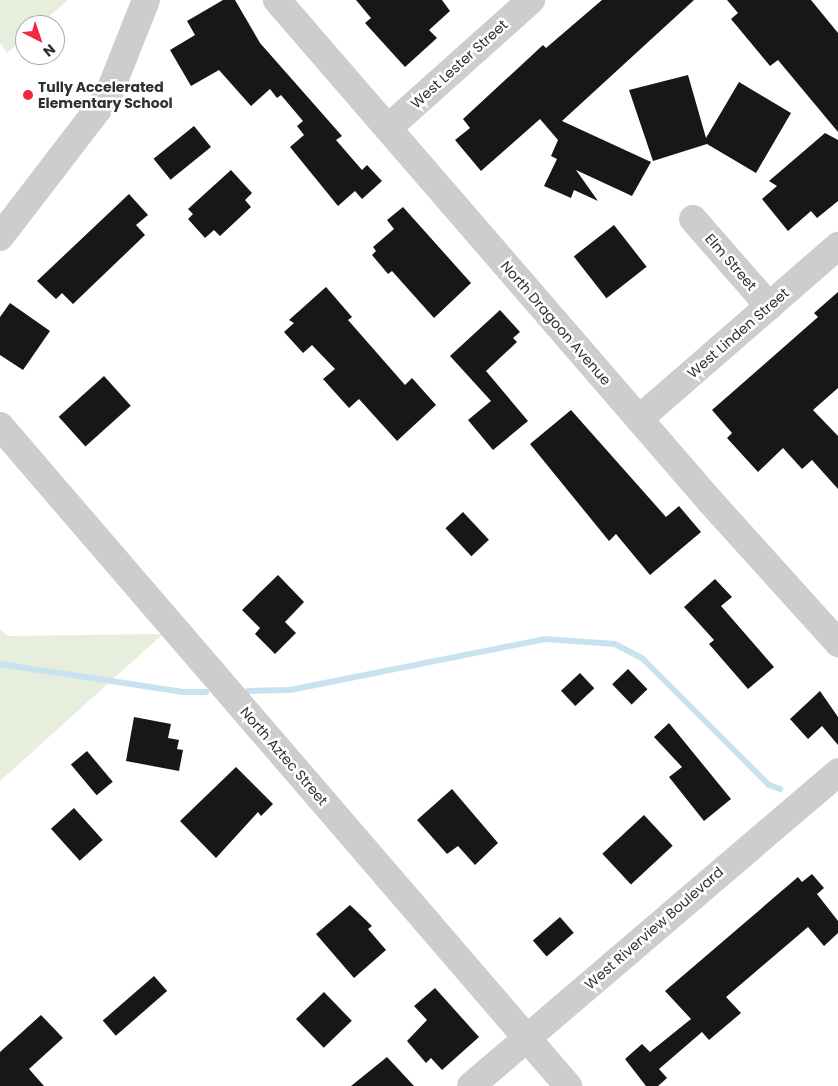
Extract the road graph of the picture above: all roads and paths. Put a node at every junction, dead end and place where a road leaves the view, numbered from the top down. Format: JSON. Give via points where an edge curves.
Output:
{"nodes":[{"id":1,"x":146,"y":0,"type":"edge"},
{"id":2,"x":277,"y":0,"type":"edge"},
{"id":3,"x":514,"y":5,"type":"edge"},
{"id":4,"x":388,"y":128,"type":"junction"},
{"id":5,"x":693,"y":219,"type":"dead end"},
{"id":6,"x":0,"y":238,"type":"edge"},
{"id":7,"x":838,"y":246,"type":"edge"},
{"id":8,"x":769,"y":306,"type":"junction"},
{"id":9,"x":639,"y":419,"type":"junction"},
{"id":10,"x":0,"y":426,"type":"edge"},
{"id":11,"x":838,"y":644,"type":"edge"},
{"id":12,"x":838,"y":772,"type":"edge"},
{"id":13,"x":526,"y":1038,"type":"junction"},
{"id":14,"x":470,"y":1086,"type":"edge"},
{"id":15,"x":568,"y":1086,"type":"edge"}],
"edges":[{"from":1,"to":6,"type":"street","via":[[108,96]]},
{"from":2,"to":4,"type":"street","name":"North Dragoon Avenue"},
{"from":3,"to":4,"type":"street","name":"West Lester Street"},
{"from":4,"to":9,"type":"street","name":"North Dragoon Avenue"},
{"from":5,"to":8,"type":"street","name":"Elm Street"},
{"from":7,"to":8,"type":"street","name":"West Linden Street"},
{"from":8,"to":9,"type":"street","name":"West Linden Street"},
{"from":9,"to":11,"type":"street","name":"North Dragoon Avenue"},
{"from":10,"to":13,"type":"street","name":"North Aztec Street"},
{"from":12,"to":13,"type":"street","name":"West Riverview Boulevard"},
{"from":13,"to":14,"type":"street","name":"West Riverview Boulevard"},
{"from":13,"to":15,"type":"street","name":"North Aztec Street"}]}
